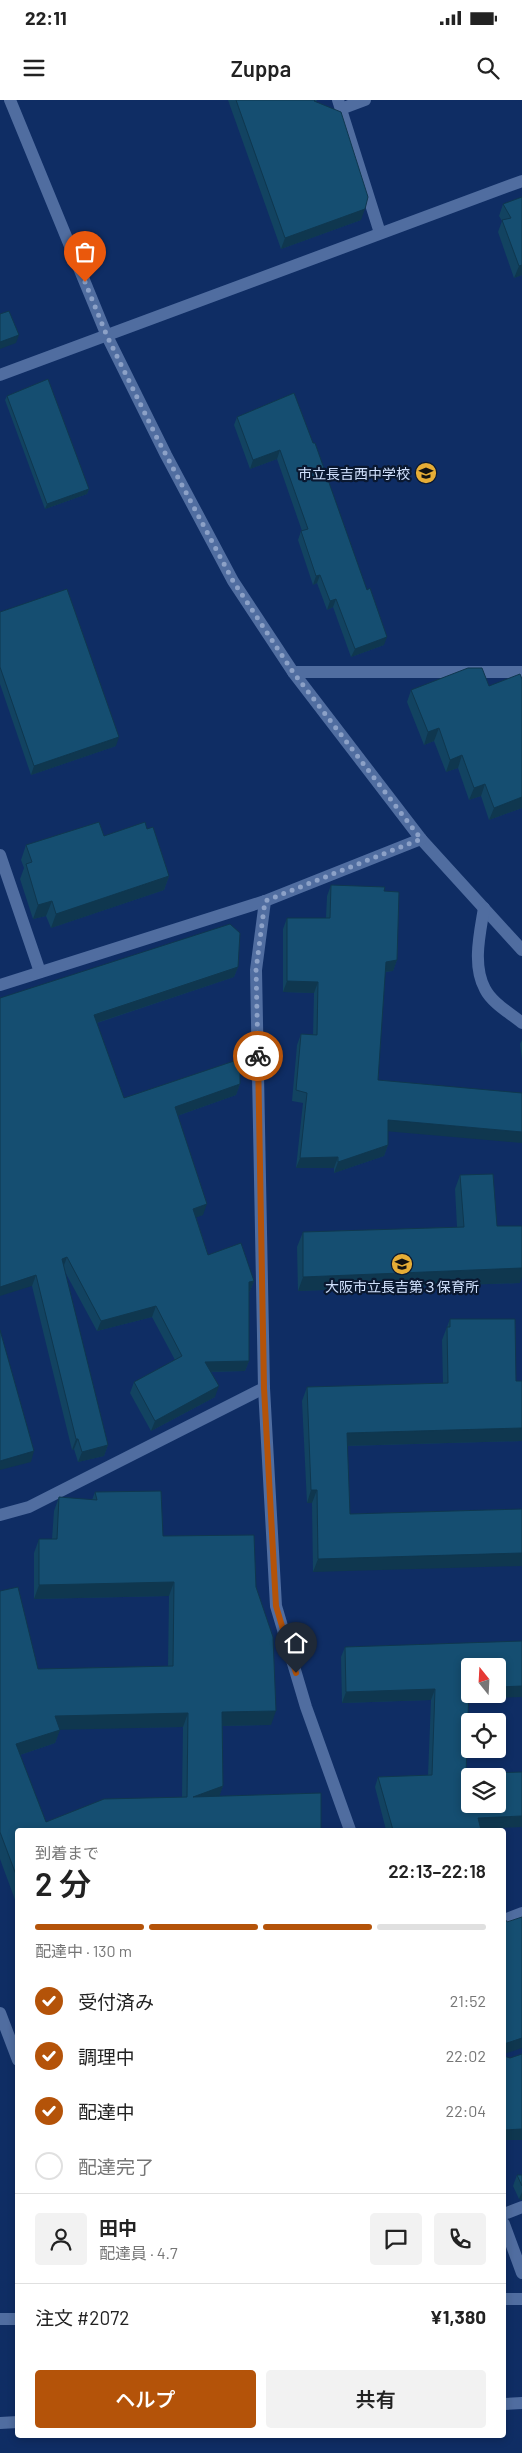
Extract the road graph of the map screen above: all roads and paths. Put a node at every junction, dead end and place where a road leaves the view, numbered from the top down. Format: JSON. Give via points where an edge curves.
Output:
{"nodes":[{"id":1,"x":10,"y":100,"type":"edge"},
{"id":2,"x":366,"y":100,"type":"edge"},
{"id":3,"x":339,"y":105,"type":"edge"},
{"id":4,"x":522,"y":181,"type":"edge"},
{"id":5,"x":380,"y":233,"type":"junction"},
{"id":6,"x":107,"y":336,"type":"junction"},
{"id":7,"x":0,"y":375,"type":"edge"},
{"id":8,"x":293,"y":672,"type":"junction"},
{"id":9,"x":522,"y":672,"type":"edge"},
{"id":10,"x":421,"y":839,"type":"junction"},
{"id":11,"x":0,"y":855,"type":"edge"},
{"id":12,"x":265,"y":901,"type":"junction"},
{"id":13,"x":484,"y":908,"type":"junction"},
{"id":14,"x":522,"y":950,"type":"edge"},
{"id":15,"x":40,"y":972,"type":"junction"},
{"id":16,"x":0,"y":985,"type":"edge"},
{"id":17,"x":522,"y":1023,"type":"edge"},
{"id":18,"x":264,"y":1388,"type":"junction"},
{"id":19,"x":0,"y":1515,"type":"edge"},
{"id":20,"x":349,"y":1828,"type":"edge"},
{"id":21,"x":522,"y":1913,"type":"edge"},
{"id":22,"x":506,"y":1919,"type":"edge"},
{"id":23,"x":0,"y":2013,"type":"edge"},
{"id":24,"x":15,"y":2052,"type":"edge"},
{"id":25,"x":522,"y":2207,"type":"edge"},
{"id":26,"x":506,"y":2213,"type":"edge"},
{"id":27,"x":506,"y":2229,"type":"edge"},
{"id":28,"x":522,"y":2273,"type":"edge"},
{"id":29,"x":506,"y":2299,"type":"edge"},
{"id":30,"x":522,"y":2299,"type":"edge"},
{"id":31,"x":0,"y":2319,"type":"edge"},
{"id":32,"x":15,"y":2319,"type":"edge"},
{"id":33,"x":522,"y":2403,"type":"edge"},
{"id":34,"x":506,"y":2404,"type":"edge"},
{"id":35,"x":15,"y":2422,"type":"edge"},
{"id":36,"x":0,"y":2423,"type":"edge"}],
"edges":[{"from":1,"to":6,"type":"street"},
{"from":2,"to":3,"type":"street"},
{"from":3,"to":5,"type":"street"},
{"from":4,"to":5,"type":"street"},
{"from":5,"to":6,"type":"street"},
{"from":6,"to":7,"type":"street"},
{"from":6,"to":8,"type":"street","via":[[233,581]]},
{"from":8,"to":9,"type":"street"},
{"from":8,"to":10,"type":"street"},
{"from":10,"to":12,"type":"street"},
{"from":10,"to":13,"type":"street"},
{"from":11,"to":15,"type":"street"},
{"from":12,"to":15,"type":"street"},
{"from":12,"to":18,"type":"street","via":[[256,970]]},
{"from":13,"to":14,"type":"street"},
{"from":13,"to":17,"type":"street","via":[[478,950],[485,989]]},
{"from":15,"to":16,"type":"street"},
{"from":18,"to":19,"type":"street","via":[[29,1507]]},
{"from":18,"to":20,"type":"street","via":[[276,1606],[306,1707]]},
{"from":21,"to":22,"type":"street"},
{"from":23,"to":24,"type":"street"},
{"from":25,"to":26,"type":"street"},
{"from":27,"to":28,"type":"street"},
{"from":29,"to":30,"type":"street"},
{"from":31,"to":32,"type":"street"},
{"from":33,"to":34,"type":"street"},
{"from":35,"to":36,"type":"street"}]}
